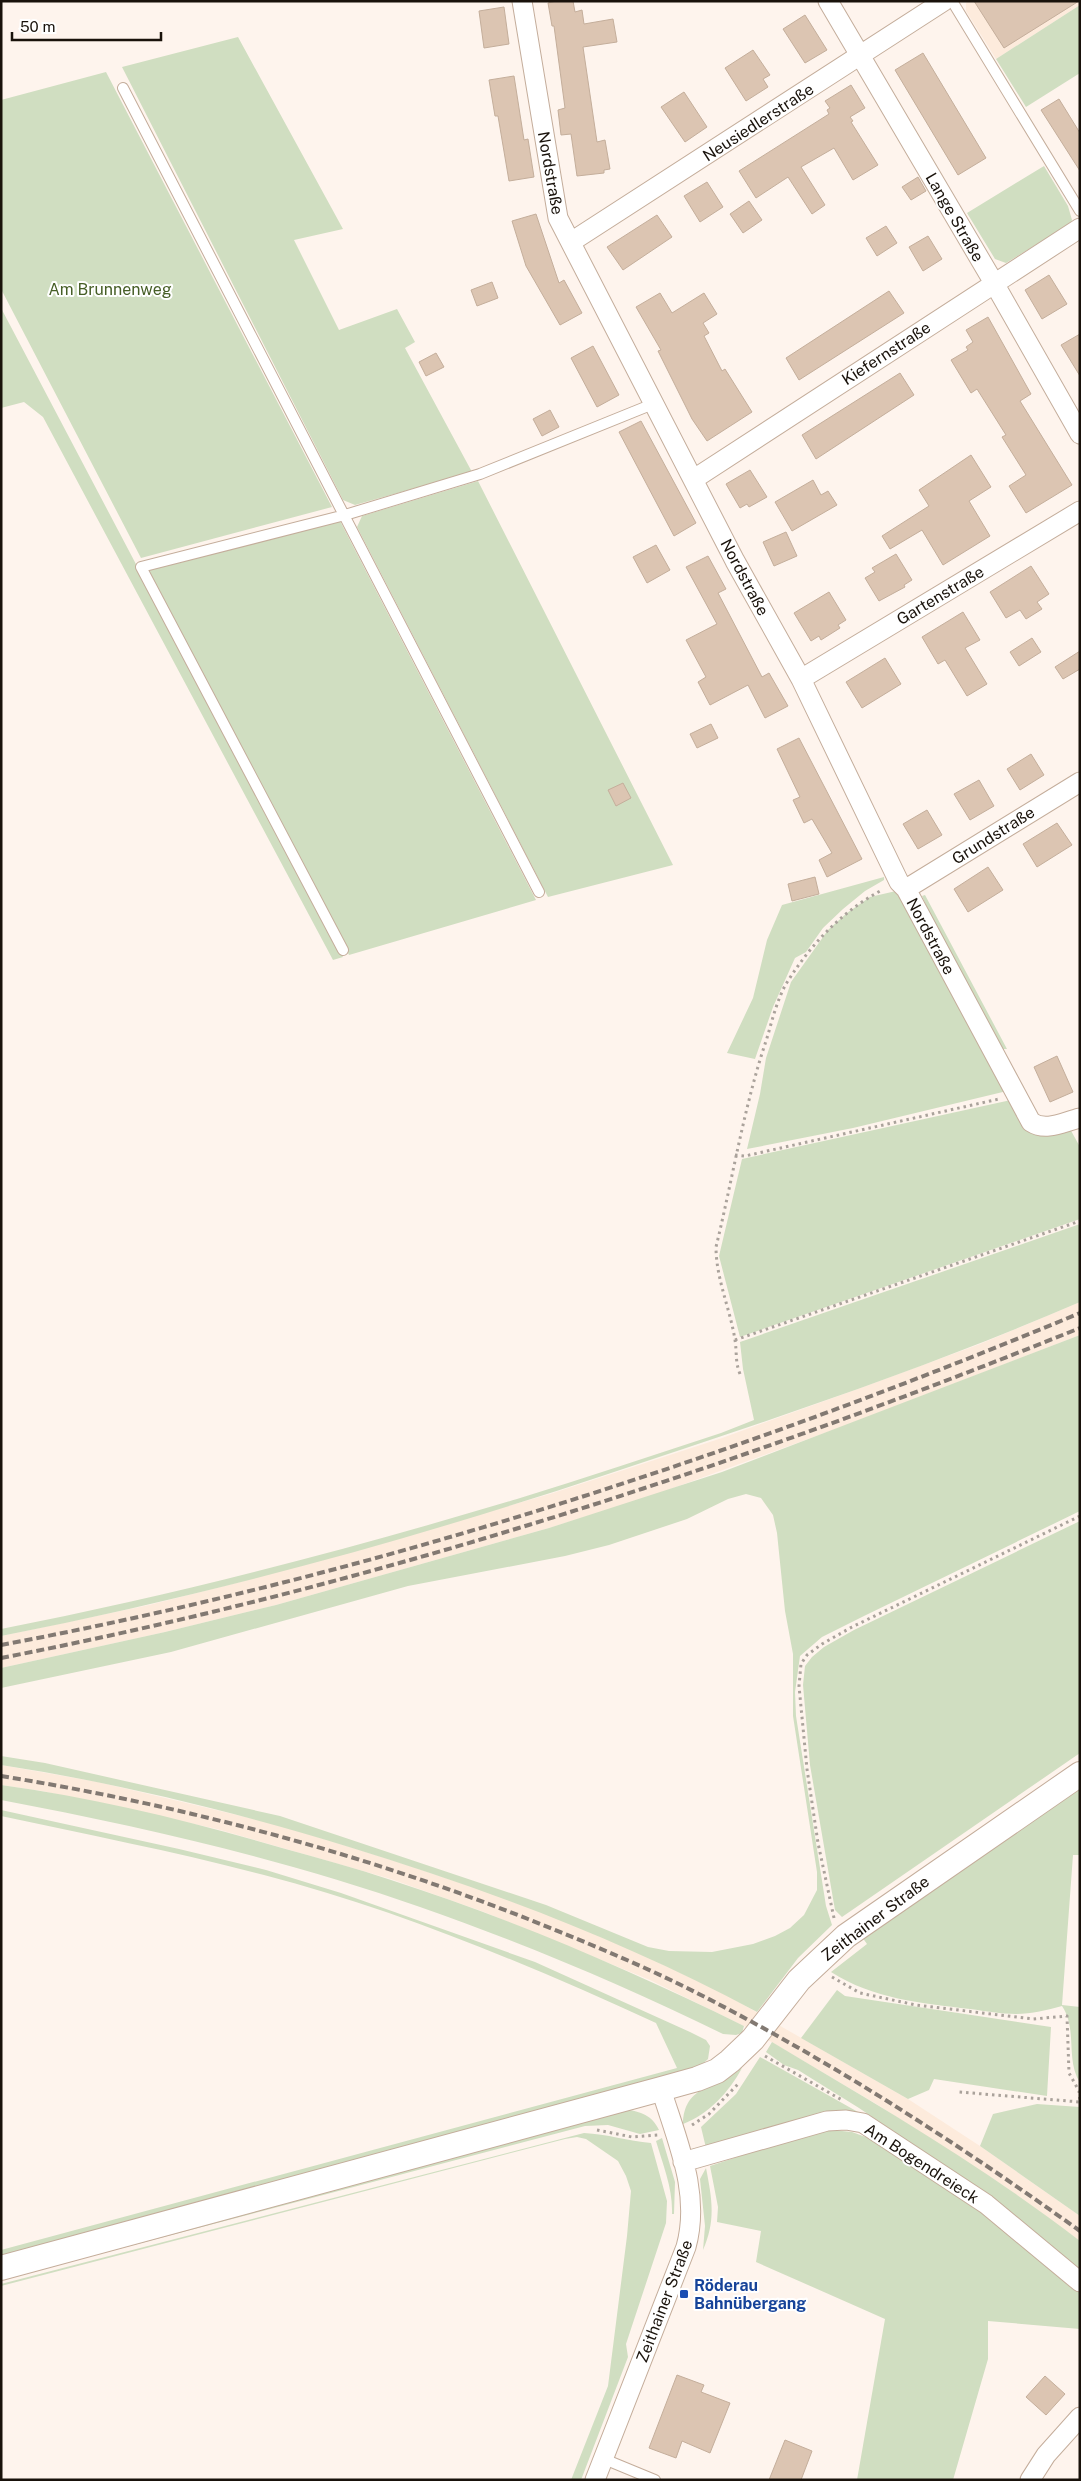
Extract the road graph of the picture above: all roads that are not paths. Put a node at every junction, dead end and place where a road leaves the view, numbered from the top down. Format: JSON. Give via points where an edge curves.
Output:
{"nodes":[{"id":1,"x":522,"y":1,"type":"edge"},
{"id":2,"x":828,"y":1,"type":"edge"},
{"id":3,"x":944,"y":1,"type":"edge"},
{"id":4,"x":952,"y":1,"type":"edge"},
{"id":5,"x":862,"y":56,"type":"junction"},
{"id":6,"x":123,"y":88,"type":"dead end"},
{"id":7,"x":1080,"y":211,"type":"edge"},
{"id":8,"x":1080,"y":228,"type":"edge"},
{"id":9,"x":572,"y":242,"type":"junction"},
{"id":10,"x":994,"y":283,"type":"junction"},
{"id":11,"x":653,"y":404,"type":"junction"},
{"id":12,"x":1080,"y":434,"type":"edge"},
{"id":13,"x":694,"y":479,"type":"junction"},
{"id":14,"x":1080,"y":511,"type":"edge"},
{"id":15,"x":345,"y":515,"type":"junction"},
{"id":16,"x":801,"y":679,"type":"junction"},
{"id":17,"x":1080,"y":782,"type":"edge"},
{"id":18,"x":902,"y":885,"type":"junction"},
{"id":19,"x":539,"y":892,"type":"dead end"},
{"id":20,"x":343,"y":950,"type":"dead end"},
{"id":21,"x":1080,"y":1118,"type":"edge"},
{"id":22,"x":1080,"y":1774,"type":"edge"},
{"id":23,"x":661,"y":2089,"type":"junction"},
{"id":24,"x":682,"y":2162,"type":"junction"},
{"id":25,"x":1,"y":2268,"type":"edge"},
{"id":26,"x":1080,"y":2282,"type":"edge"},
{"id":27,"x":1080,"y":2417,"type":"edge"},
{"id":28,"x":604,"y":2459,"type":"junction"},
{"id":29,"x":595,"y":2480,"type":"edge"},
{"id":30,"x":655,"y":2480,"type":"edge"},
{"id":31,"x":1030,"y":2480,"type":"edge"}],
"edges":[{"from":1,"to":9,"type":"street","name":"Nordstraße","via":[[558,218]]},
{"from":2,"to":5,"type":"street","name":"Lange Straße"},
{"from":3,"to":5,"type":"street","name":"Neusiedlerstraße"},
{"from":4,"to":7,"type":"lane"},
{"from":5,"to":9,"type":"street","name":"Neusiedlerstraße"},
{"from":5,"to":10,"type":"street","name":"Lange Straße"},
{"from":6,"to":15,"type":"lane"},
{"from":8,"to":10,"type":"street","name":"Kiefernstraße"},
{"from":9,"to":11,"type":"street","name":"Nordstraße"},
{"from":10,"to":12,"type":"street","name":"Lange Straße"},
{"from":10,"to":13,"type":"street","name":"Kiefernstraße"},
{"from":11,"to":13,"type":"street","name":"Nordstraße"},
{"from":11,"to":15,"type":"lane","via":[[480,474]]},
{"from":13,"to":16,"type":"street","name":"Nordstraße"},
{"from":14,"to":16,"type":"street","name":"Gartenstraße"},
{"from":15,"to":19,"type":"lane"},
{"from":15,"to":20,"type":"lane","via":[[141,567]]},
{"from":16,"to":18,"type":"street","name":"Nordstraße"},
{"from":17,"to":18,"type":"street","name":"Grundstraße"},
{"from":18,"to":21,"type":"street","name":"Nordstraße","via":[[1031,1122],[1047,1127]]},
{"from":22,"to":23,"type":"street","name":"Zeithainer Straße","via":[[846,1936],[798,1980],[753,2039],[717,2071]]},
{"from":23,"to":24,"type":"street","name":"Zeithainer Straße"},
{"from":23,"to":25,"type":"street","name":"Zeithainer Straße"},
{"from":24,"to":26,"type":"street","name":"Am Bogendreieck","via":[[827,2121],[863,2123],[986,2204]]},
{"from":24,"to":28,"type":"street","name":"Zeithainer Straße","via":[[691,2194],[691,2227],[686,2247]]},
{"from":27,"to":31,"type":"street","via":[[1046,2455]]},
{"from":28,"to":29,"type":"street","name":"Zeithainer Straße"},
{"from":28,"to":30,"type":"lane"}]}
